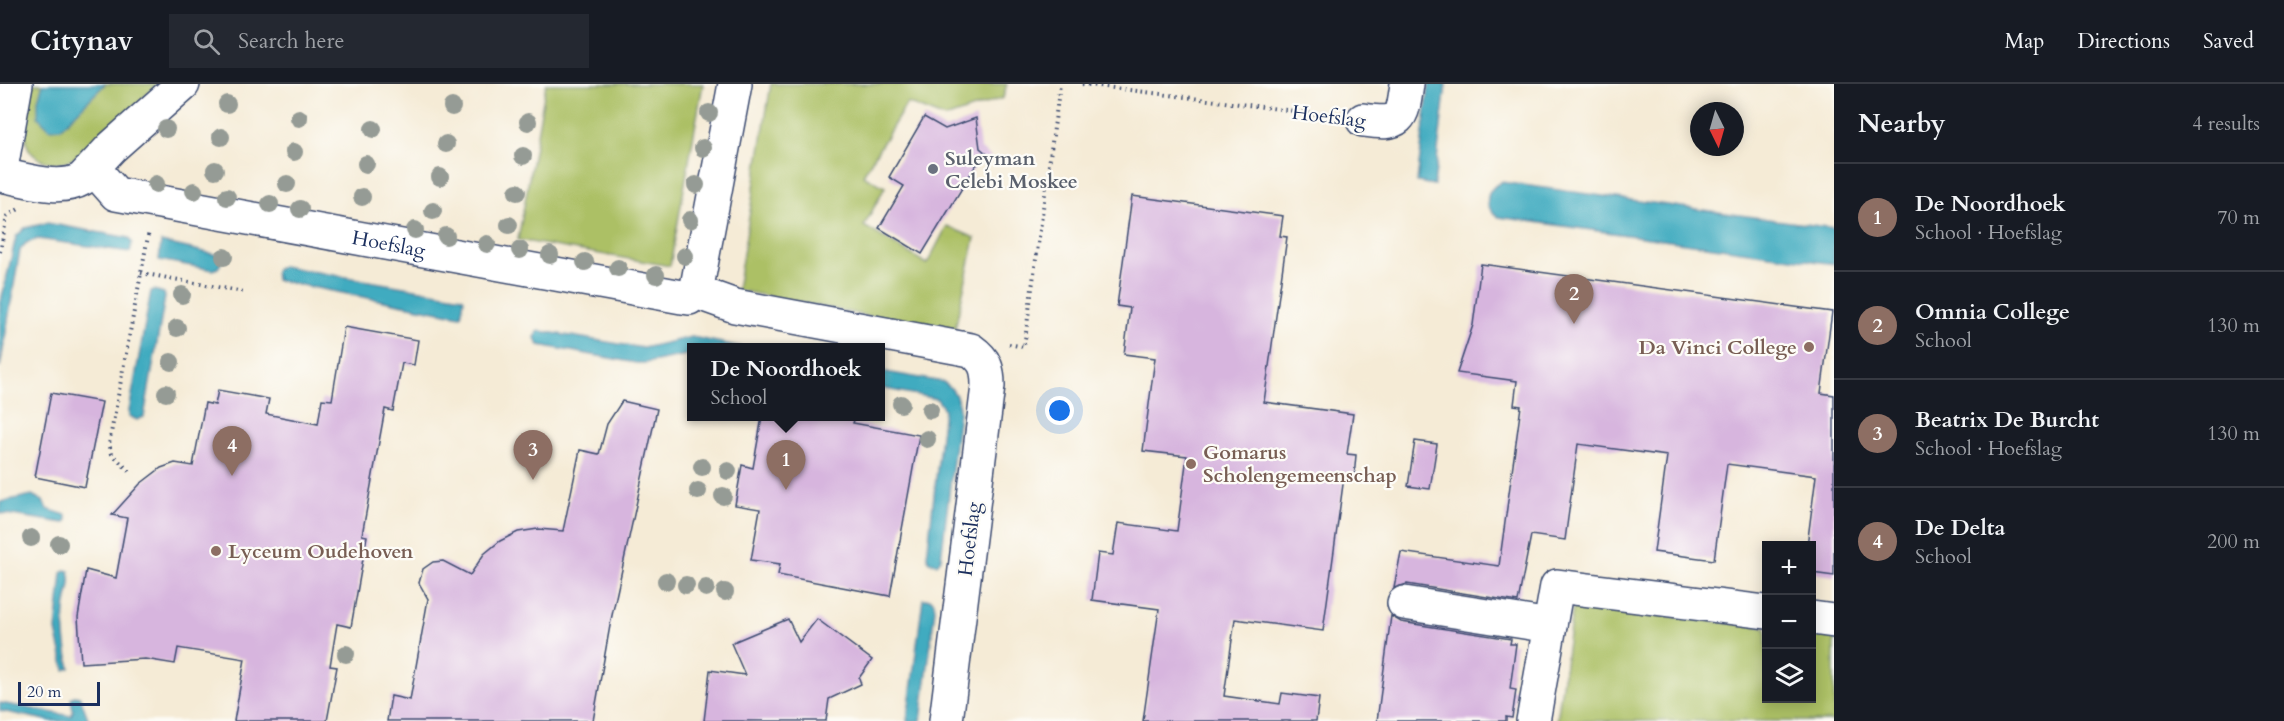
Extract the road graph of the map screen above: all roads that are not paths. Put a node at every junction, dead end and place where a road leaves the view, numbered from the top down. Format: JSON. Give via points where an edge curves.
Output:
{"nodes":[{"id":1,"x":16,"y":84,"type":"edge"},
{"id":2,"x":183,"y":84,"type":"edge"},
{"id":3,"x":735,"y":84,"type":"edge"},
{"id":4,"x":1407,"y":84,"type":"edge"},
{"id":5,"x":1374,"y":127,"type":"road end"},
{"id":6,"x":93,"y":168,"type":"junction"},
{"id":7,"x":0,"y":174,"type":"edge"},
{"id":8,"x":696,"y":292,"type":"junction"},
{"id":9,"x":1404,"y":603,"type":"dead end"},
{"id":10,"x":1762,"y":611,"type":"edge"},
{"id":11,"x":1816,"y":619,"type":"edge"},
{"id":12,"x":1834,"y":621,"type":"edge"},
{"id":13,"x":1550,"y":626,"type":"junction"},
{"id":14,"x":946,"y":721,"type":"edge"},
{"id":15,"x":1533,"y":721,"type":"edge"}],
"edges":[{"from":1,"to":7,"type":"street"},
{"from":2,"to":6,"type":"street"},
{"from":3,"to":8,"type":"street"},
{"from":4,"to":5,"type":"street","name":"Hoefslag","via":[[1404,108],[1398,117]]},
{"from":6,"to":7,"type":"street","via":[[69,185]]},
{"from":6,"to":8,"type":"street","name":"Hoefslag","via":[[116,194],[154,202],[682,297],[689,298]]},
{"from":8,"to":14,"type":"street","name":"Hoefslag","via":[[735,306],[971,350],[982,359],[988,371],[988,386]]},
{"from":9,"to":13,"type":"street"},
{"from":10,"to":13,"type":"street","via":[[1557,586]]},
{"from":11,"to":12,"type":"street"},
{"from":13,"to":15,"type":"street"}]}
